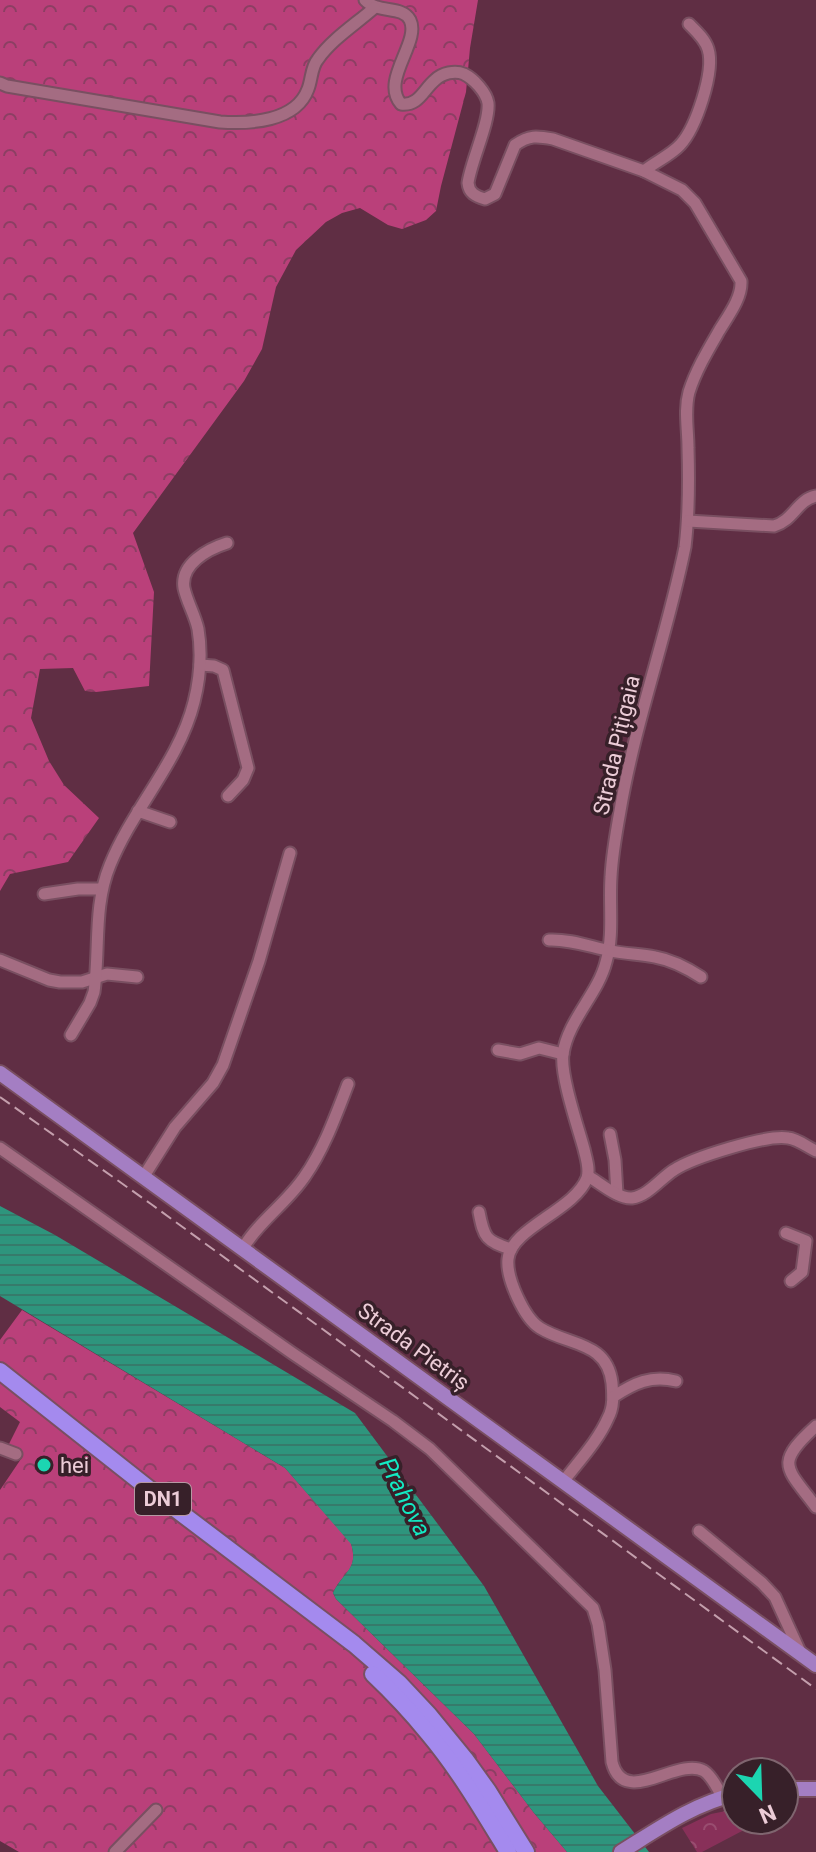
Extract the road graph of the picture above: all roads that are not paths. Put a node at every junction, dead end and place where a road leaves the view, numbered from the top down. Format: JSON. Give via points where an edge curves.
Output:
{"nodes":[{"id":1,"x":370,"y":4,"type":"edge"},
{"id":2,"x":689,"y":24,"type":"dead end"},
{"id":3,"x":0,"y":83,"type":"edge"},
{"id":4,"x":644,"y":171,"type":"junction"},
{"id":5,"x":816,"y":496,"type":"edge"},
{"id":6,"x":688,"y":521,"type":"junction"},
{"id":7,"x":227,"y":543,"type":"dead end"},
{"id":8,"x":200,"y":665,"type":"junction"},
{"id":9,"x":228,"y":796,"type":"dead end"},
{"id":10,"x":138,"y":811,"type":"junction"},
{"id":11,"x":170,"y":822,"type":"dead end"},
{"id":12,"x":290,"y":853,"type":"dead end"},
{"id":13,"x":102,"y":889,"type":"junction"},
{"id":14,"x":44,"y":894,"type":"dead end"},
{"id":15,"x":549,"y":940,"type":"dead end"},
{"id":16,"x":609,"y":950,"type":"junction"},
{"id":17,"x":0,"y":960,"type":"edge"},
{"id":18,"x":137,"y":977,"type":"dead end"},
{"id":19,"x":701,"y":977,"type":"dead end"},
{"id":20,"x":96,"y":978,"type":"junction"},
{"id":21,"x":71,"y":1035,"type":"dead end"},
{"id":22,"x":498,"y":1050,"type":"dead end"},
{"id":23,"x":563,"y":1054,"type":"junction"},
{"id":24,"x":0,"y":1073,"type":"edge"},
{"id":25,"x":348,"y":1084,"type":"dead end"},
{"id":26,"x":610,"y":1134,"type":"dead end"},
{"id":27,"x":0,"y":1148,"type":"edge"},
{"id":28,"x":816,"y":1151,"type":"edge"},
{"id":29,"x":144,"y":1176,"type":"junction"},
{"id":30,"x":588,"y":1176,"type":"junction"},
{"id":31,"x":617,"y":1194,"type":"junction"},
{"id":32,"x":479,"y":1212,"type":"dead end"},
{"id":33,"x":786,"y":1233,"type":"dead end"},
{"id":34,"x":243,"y":1248,"type":"junction"},
{"id":35,"x":511,"y":1249,"type":"junction"},
{"id":36,"x":802,"y":1272,"type":"junction"},
{"id":37,"x":816,"y":1275,"type":"edge"},
{"id":38,"x":791,"y":1281,"type":"dead end"},
{"id":39,"x":0,"y":1371,"type":"edge"},
{"id":40,"x":676,"y":1381,"type":"dead end"},
{"id":41,"x":0,"y":1382,"type":"edge"},
{"id":42,"x":613,"y":1397,"type":"junction"},
{"id":43,"x":816,"y":1426,"type":"edge"},
{"id":44,"x":0,"y":1448,"type":"edge"},
{"id":45,"x":16,"y":1454,"type":"dead end"},
{"id":46,"x":563,"y":1482,"type":"junction"},
{"id":47,"x":816,"y":1507,"type":"edge"},
{"id":48,"x":699,"y":1531,"type":"dead end"},
{"id":49,"x":810,"y":1657,"type":"edge"},
{"id":50,"x":720,"y":1787,"type":"edge"},
{"id":51,"x":720,"y":1800,"type":"edge"},
{"id":52,"x":156,"y":1810,"type":"dead end"},
{"id":53,"x":115,"y":1852,"type":"edge"},
{"id":54,"x":508,"y":1852,"type":"edge"},
{"id":55,"x":526,"y":1852,"type":"edge"},
{"id":56,"x":621,"y":1852,"type":"edge"}],
"edges":[{"from":1,"to":3,"type":"street","via":[[316,60],[308,91],[296,106],[260,121],[220,122]]},
{"from":1,"to":4,"type":"street","name":"Strada Pițigaia","via":[[409,17],[410,37],[394,92],[401,104],[411,104],[449,72],[463,73],[486,95],[488,110],[468,183],[477,197],[495,194],[515,145],[531,136]]},
{"from":2,"to":4,"type":"street","via":[[707,47],[710,61],[698,112],[680,145]]},
{"from":4,"to":6,"type":"street","name":"Strada Pițigaia","via":[[688,194],[742,286],[688,397]]},
{"from":5,"to":6,"type":"street","via":[[774,526]]},
{"from":6,"to":16,"type":"street","name":"Strada Pițigaia","via":[[620,809]]},
{"from":7,"to":8,"type":"street","via":[[200,556],[185,576],[199,632]]},
{"from":8,"to":9,"type":"street","via":[[223,670],[247,762],[247,773]]},
{"from":8,"to":10,"type":"street","via":[[188,722]]},
{"from":10,"to":11,"type":"street"},
{"from":10,"to":13,"type":"street"},
{"from":12,"to":29,"type":"street","via":[[223,1065]]},
{"from":13,"to":14,"type":"street"},
{"from":13,"to":20,"type":"street"},
{"from":15,"to":16,"type":"street"},
{"from":16,"to":19,"type":"street","via":[[657,957]]},
{"from":16,"to":23,"type":"street","name":"Strada Pițigaia"},
{"from":17,"to":20,"type":"street","via":[[49,980]]},
{"from":18,"to":20,"type":"street"},
{"from":20,"to":21,"type":"street","via":[[90,1003]]},
{"from":22,"to":23,"type":"street","via":[[520,1054],[539,1048]]},
{"from":23,"to":30,"type":"street"},
{"from":24,"to":29,"type":"main road","name":"Strada Pietriș"},
{"from":25,"to":34,"type":"street","via":[[305,1177]]},
{"from":26,"to":31,"type":"street"},
{"from":27,"to":50,"type":"street","via":[[430,1449],[593,1608],[616,1772],[632,1782],[697,1769]]},
{"from":28,"to":31,"type":"street","via":[[786,1137],[769,1139],[685,1163],[636,1197]]},
{"from":29,"to":34,"type":"main road","name":"Strada Pietriș"},
{"from":30,"to":31,"type":"street"},
{"from":30,"to":35,"type":"street","via":[[577,1192]]},
{"from":32,"to":35,"type":"street","via":[[485,1236]]},
{"from":33,"to":36,"type":"street","via":[[806,1241]]},
{"from":34,"to":46,"type":"main road","name":"Strada Pietriș"},
{"from":35,"to":42,"type":"street","via":[[508,1264],[526,1314],[540,1328],[601,1357],[611,1371]]},
{"from":36,"to":37,"type":"street"},
{"from":36,"to":38,"type":"street"},
{"from":39,"to":55,"type":"highway","number":"DN1","via":[[399,1683],[465,1759]]},
{"from":40,"to":42,"type":"street","via":[[659,1377]]},
{"from":41,"to":54,"type":"highway","number":"DN1","via":[[371,1672],[439,1746]]},
{"from":42,"to":46,"type":"street","via":[[602,1430]]},
{"from":43,"to":47,"type":"street","via":[[788,1459],[788,1469]]},
{"from":44,"to":45,"type":"street"},
{"from":46,"to":49,"type":"main road","name":"Strada Pietriș"},
{"from":48,"to":49,"type":"street","via":[[775,1597]]},
{"from":51,"to":56,"type":"main road"},
{"from":52,"to":53,"type":"street"}]}
